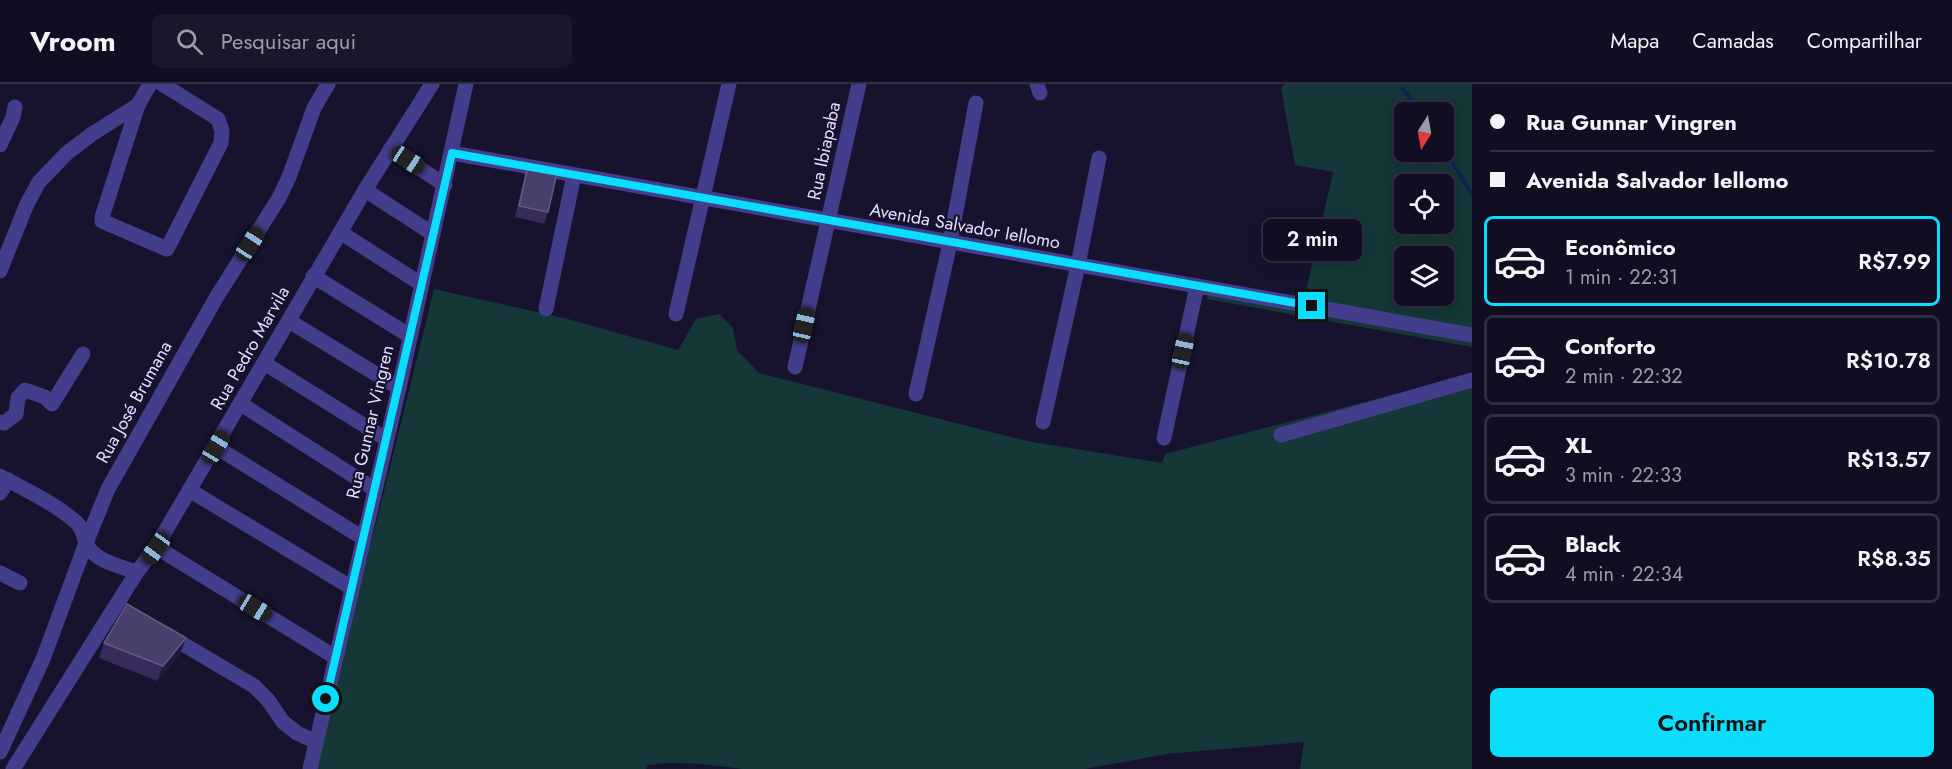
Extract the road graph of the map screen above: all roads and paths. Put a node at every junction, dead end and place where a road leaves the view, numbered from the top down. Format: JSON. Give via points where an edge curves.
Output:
{"nodes":[{"id":1,"x":150,"y":84,"type":"edge"},
{"id":2,"x":162,"y":84,"type":"edge"},
{"id":3,"x":328,"y":84,"type":"edge"},
{"id":4,"x":432,"y":84,"type":"edge"},
{"id":5,"x":729,"y":84,"type":"edge"},
{"id":6,"x":859,"y":84,"type":"edge"},
{"id":7,"x":463,"y":85,"type":"edge"},
{"id":8,"x":976,"y":103,"type":"dead end"},
{"id":9,"x":138,"y":105,"type":"junction"},
{"id":10,"x":15,"y":107,"type":"dead end"},
{"id":11,"x":0,"y":145,"type":"edge"},
{"id":12,"x":390,"y":148,"type":"junction"},
{"id":13,"x":452,"y":153,"type":"junction"},
{"id":14,"x":1099,"y":158,"type":"dead end"},
{"id":15,"x":574,"y":175,"type":"junction"},
{"id":16,"x":445,"y":184,"type":"junction"},
{"id":17,"x":365,"y":190,"type":"junction"},
{"id":18,"x":703,"y":199,"type":"junction"},
{"id":19,"x":828,"y":221,"type":"junction"},
{"id":20,"x":340,"y":232,"type":"junction"},
{"id":21,"x":433,"y":234,"type":"junction"},
{"id":22,"x":950,"y":243,"type":"junction"},
{"id":23,"x":1078,"y":265,"type":"junction"},
{"id":24,"x":0,"y":270,"type":"edge"},
{"id":25,"x":313,"y":276,"type":"junction"},
{"id":26,"x":421,"y":284,"type":"junction"},
{"id":27,"x":1197,"y":286,"type":"junction"},
{"id":28,"x":546,"y":309,"type":"dead end"},
{"id":29,"x":676,"y":314,"type":"dead end"},
{"id":30,"x":289,"y":321,"type":"junction"},
{"id":31,"x":1472,"y":335,"type":"edge"},
{"id":32,"x":410,"y":336,"type":"junction"},
{"id":33,"x":84,"y":354,"type":"dead end"},
{"id":34,"x":264,"y":363,"type":"junction"},
{"id":35,"x":795,"y":367,"type":"dead end"},
{"id":36,"x":1472,"y":380,"type":"edge"},
{"id":37,"x":399,"y":387,"type":"junction"},
{"id":38,"x":916,"y":394,"type":"dead end"},
{"id":39,"x":241,"y":404,"type":"junction"},
{"id":40,"x":0,"y":422,"type":"edge"},
{"id":41,"x":1043,"y":422,"type":"dead end"},
{"id":42,"x":1281,"y":435,"type":"dead end"},
{"id":43,"x":1164,"y":438,"type":"dead end"},
{"id":44,"x":386,"y":439,"type":"junction"},
{"id":45,"x":216,"y":447,"type":"junction"},
{"id":46,"x":3,"y":483,"type":"edge"},
{"id":47,"x":189,"y":489,"type":"junction"},
{"id":48,"x":374,"y":489,"type":"junction"},
{"id":49,"x":363,"y":538,"type":"junction"},
{"id":50,"x":86,"y":543,"type":"junction"},
{"id":51,"x":156,"y":548,"type":"junction"},
{"id":52,"x":137,"y":572,"type":"junction"},
{"id":53,"x":0,"y":573,"type":"edge"},
{"id":54,"x":20,"y":583,"type":"dead end"},
{"id":55,"x":352,"y":588,"type":"junction"},
{"id":56,"x":156,"y":628,"type":"edge"},
{"id":57,"x":335,"y":657,"type":"junction"},
{"id":58,"x":316,"y":742,"type":"junction"},
{"id":59,"x":0,"y":752,"type":"edge"},
{"id":60,"x":14,"y":769,"type":"edge"},
{"id":61,"x":310,"y":769,"type":"edge"}],
"edges":[{"from":1,"to":9,"type":"street"},
{"from":2,"to":9,"type":"street","via":[[218,119],[222,130],[220,143],[167,249],[102,221]]},
{"from":3,"to":50,"type":"street","name":"Rua José Brumana","via":[[279,198],[132,444]]},
{"from":4,"to":12,"type":"street","name":"Rua Pedro Marvila"},
{"from":5,"to":18,"type":"street"},
{"from":6,"to":19,"type":"street","name":"Rua Ibiapaba"},
{"from":7,"to":13,"type":"street","name":"Rua Gunnar Vingren"},
{"from":8,"to":22,"type":"street"},
{"from":9,"to":24,"type":"street","via":[[92,134],[39,182]]},
{"from":10,"to":11,"type":"street"},
{"from":12,"to":16,"type":"street"},
{"from":12,"to":17,"type":"street","name":"Rua Pedro Marvila"},
{"from":13,"to":15,"type":"street","name":"Avenida Salvador Iellomo"},
{"from":13,"to":16,"type":"street","name":"Rua Gunnar Vingren"},
{"from":14,"to":23,"type":"street"},
{"from":15,"to":18,"type":"street","name":"Avenida Salvador Iellomo"},
{"from":15,"to":28,"type":"street"},
{"from":16,"to":21,"type":"street","name":"Rua Gunnar Vingren"},
{"from":17,"to":20,"type":"street","name":"Rua Pedro Marvila"},
{"from":17,"to":21,"type":"street"},
{"from":18,"to":19,"type":"street","name":"Avenida Salvador Iellomo"},
{"from":18,"to":29,"type":"street"},
{"from":19,"to":22,"type":"street","name":"Avenida Salvador Iellomo"},
{"from":19,"to":35,"type":"street","name":"Rua Ibiapaba"},
{"from":20,"to":25,"type":"street","name":"Rua Pedro Marvila"},
{"from":20,"to":26,"type":"street"},
{"from":21,"to":26,"type":"street","name":"Rua Gunnar Vingren"},
{"from":22,"to":23,"type":"street","name":"Avenida Salvador Iellomo"},
{"from":22,"to":38,"type":"street"},
{"from":23,"to":27,"type":"street","name":"Avenida Salvador Iellomo"},
{"from":23,"to":41,"type":"street"},
{"from":25,"to":30,"type":"street","name":"Rua Pedro Marvila"},
{"from":25,"to":32,"type":"street"},
{"from":26,"to":32,"type":"street","name":"Rua Gunnar Vingren"},
{"from":27,"to":31,"type":"street","name":"Avenida Salvador Iellomo"},
{"from":27,"to":43,"type":"street"},
{"from":30,"to":34,"type":"street","name":"Rua Pedro Marvila"},
{"from":30,"to":37,"type":"street"},
{"from":32,"to":37,"type":"street","name":"Rua Gunnar Vingren"},
{"from":33,"to":40,"type":"street","via":[[52,404],[25,390],[18,398],[16,414]]},
{"from":34,"to":39,"type":"street","name":"Rua Pedro Marvila"},
{"from":34,"to":44,"type":"street"},
{"from":36,"to":42,"type":"street"},
{"from":37,"to":44,"type":"street","name":"Rua Gunnar Vingren"},
{"from":39,"to":45,"type":"street","name":"Rua Pedro Marvila"},
{"from":39,"to":48,"type":"street"},
{"from":44,"to":48,"type":"street","name":"Rua Gunnar Vingren"},
{"from":45,"to":47,"type":"street","name":"Rua Pedro Marvila"},
{"from":45,"to":49,"type":"street"},
{"from":46,"to":50,"type":"street","via":[[60,509],[80,525]]},
{"from":47,"to":51,"type":"street","name":"Rua Pedro Marvila"},
{"from":47,"to":55,"type":"street"},
{"from":48,"to":49,"type":"street","name":"Rua Gunnar Vingren"},
{"from":49,"to":55,"type":"street","name":"Rua Gunnar Vingren"},
{"from":50,"to":52,"type":"street","via":[[98,558]]},
{"from":50,"to":59,"type":"street","name":"Rua José Brumana","via":[[43,659]]},
{"from":51,"to":52,"type":"street","name":"Rua Pedro Marvila"},
{"from":51,"to":57,"type":"street"},
{"from":52,"to":60,"type":"street","name":"Rua Pedro Marvila","via":[[122,608]]},
{"from":53,"to":54,"type":"street"},
{"from":55,"to":57,"type":"street","name":"Rua Gunnar Vingren"},
{"from":56,"to":58,"type":"street","via":[[254,686],[283,722]]},
{"from":57,"to":58,"type":"street","name":"Rua Gunnar Vingren"},
{"from":58,"to":61,"type":"street","name":"Rua Gunnar Vingren"}]}
